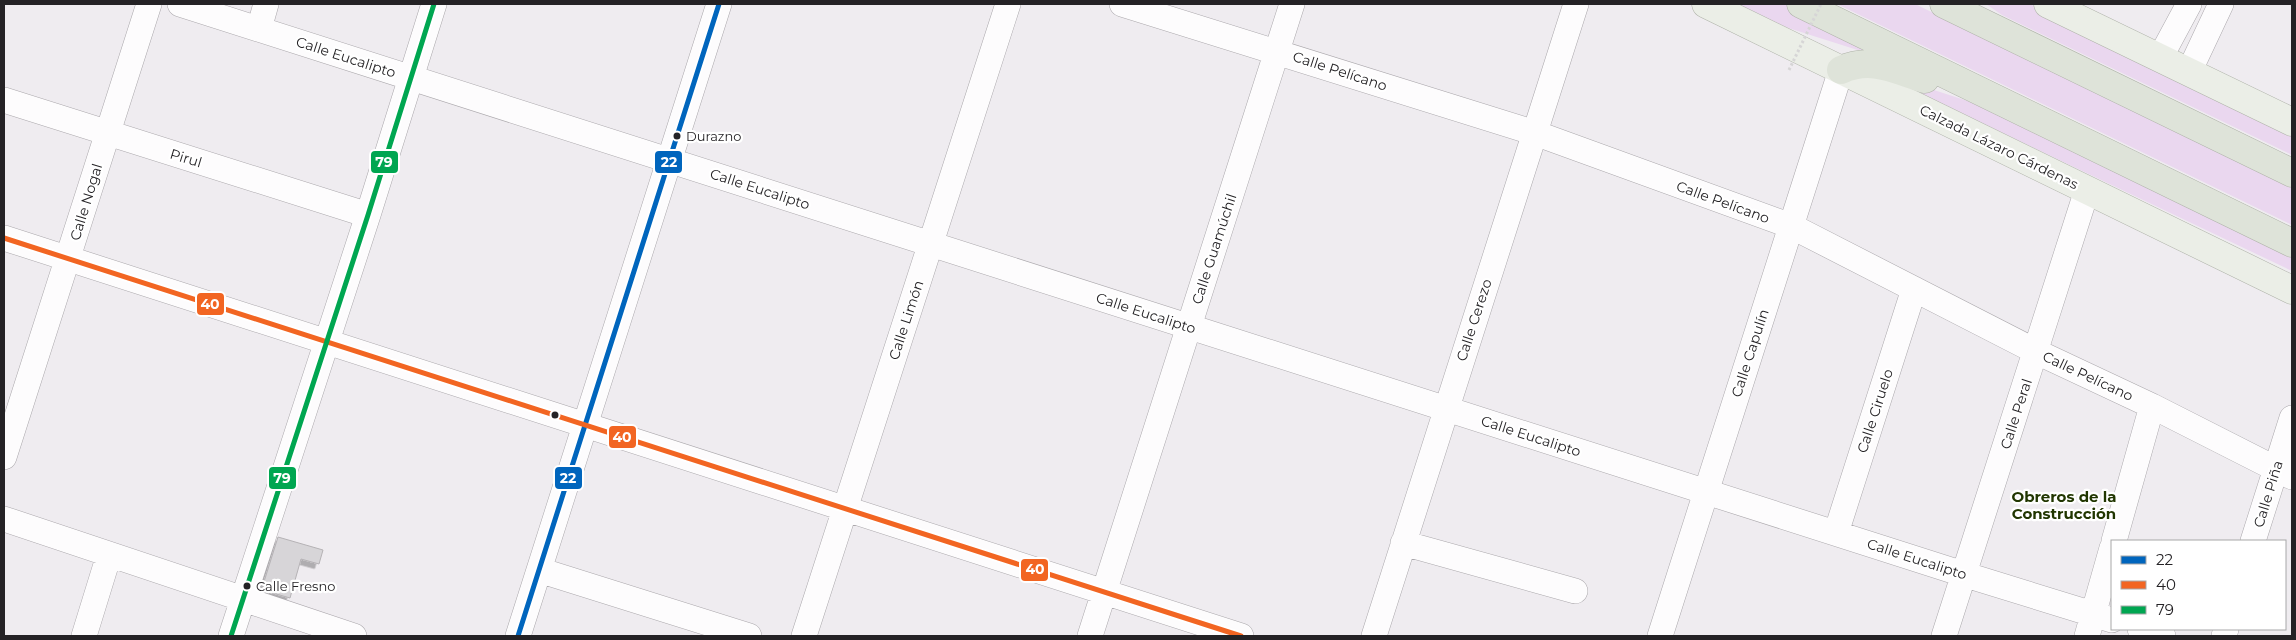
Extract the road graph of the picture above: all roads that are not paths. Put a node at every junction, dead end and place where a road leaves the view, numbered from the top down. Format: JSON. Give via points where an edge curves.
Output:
{"nodes":[{"id":1,"x":149,"y":4,"type":"edge"},
{"id":2,"x":180,"y":4,"type":"edge"},
{"id":3,"x":266,"y":4,"type":"edge"},
{"id":4,"x":434,"y":4,"type":"edge"},
{"id":5,"x":719,"y":4,"type":"edge"},
{"id":6,"x":1008,"y":4,"type":"edge"},
{"id":7,"x":1122,"y":4,"type":"edge"},
{"id":8,"x":1292,"y":4,"type":"edge"},
{"id":9,"x":1576,"y":4,"type":"edge"},
{"id":10,"x":1706,"y":4,"type":"edge"},
{"id":11,"x":1801,"y":4,"type":"edge"},
{"id":12,"x":1944,"y":4,"type":"edge"},
{"id":13,"x":1971,"y":4,"type":"edge"},
{"id":14,"x":2048,"y":4,"type":"edge"},
{"id":15,"x":2188,"y":4,"type":"edge"},
{"id":16,"x":2221,"y":4,"type":"edge"},
{"id":17,"x":259,"y":29,"type":"junction"},
{"id":18,"x":2032,"y":46,"type":"junction"},
{"id":19,"x":1276,"y":51,"type":"junction"},
{"id":20,"x":2160,"y":58,"type":"junction"},
{"id":21,"x":1840,"y":70,"type":"junction"},
{"id":22,"x":2190,"y":72,"type":"junction"},
{"id":23,"x":411,"y":78,"type":"junction"},
{"id":24,"x":4,"y":100,"type":"edge"},
{"id":25,"x":2017,"y":109,"type":"junction"},
{"id":26,"x":2292,"y":122,"type":"edge"},
{"id":27,"x":107,"y":133,"type":"junction"},
{"id":28,"x":1535,"y":133,"type":"junction"},
{"id":29,"x":670,"y":160,"type":"junction"},
{"id":30,"x":2292,"y":173,"type":"edge"},
{"id":31,"x":2087,"y":190,"type":"junction"},
{"id":32,"x":368,"y":215,"type":"junction"},
{"id":33,"x":1791,"y":226,"type":"junction"},
{"id":34,"x":4,"y":238,"type":"edge"},
{"id":35,"x":2292,"y":243,"type":"edge"},
{"id":36,"x":931,"y":244,"type":"junction"},
{"id":37,"x":68,"y":259,"type":"junction"},
{"id":38,"x":1914,"y":289,"type":"junction"},
{"id":39,"x":2292,"y":290,"type":"edge"},
{"id":40,"x":1189,"y":327,"type":"junction"},
{"id":41,"x":328,"y":342,"type":"junction"},
{"id":42,"x":2037,"y":352,"type":"junction"},
{"id":43,"x":2152,"y":406,"type":"junction"},
{"id":44,"x":1445,"y":409,"type":"junction"},
{"id":45,"x":2292,"y":418,"type":"edge"},
{"id":46,"x":586,"y":425,"type":"junction"},
{"id":47,"x":4,"y":457,"type":"edge"},
{"id":48,"x":2284,"y":473,"type":"edge"},
{"id":49,"x":1705,"y":492,"type":"junction"},
{"id":50,"x":846,"y":509,"type":"junction"},
{"id":51,"x":4,"y":519,"type":"edge"},
{"id":52,"x":1836,"y":533,"type":"junction"},
{"id":53,"x":2114,"y":540,"type":"edge"},
{"id":54,"x":2253,"y":540,"type":"edge"},
{"id":55,"x":1403,"y":543,"type":"junction"},
{"id":56,"x":2111,"y":553,"type":"edge"},
{"id":57,"x":109,"y":555,"type":"junction"},
{"id":58,"x":539,"y":570,"type":"junction"},
{"id":59,"x":1963,"y":574,"type":"junction"},
{"id":60,"x":1575,"y":591,"type":"dead end"},
{"id":61,"x":1104,"y":592,"type":"junction"},
{"id":62,"x":243,"y":600,"type":"junction"},
{"id":63,"x":2098,"y":623,"type":"edge"},
{"id":64,"x":2143,"y":630,"type":"edge"},
{"id":65,"x":84,"y":636,"type":"edge"},
{"id":66,"x":231,"y":636,"type":"edge"},
{"id":67,"x":354,"y":636,"type":"edge"},
{"id":68,"x":518,"y":636,"type":"edge"},
{"id":69,"x":749,"y":636,"type":"edge"},
{"id":70,"x":804,"y":636,"type":"edge"},
{"id":71,"x":1090,"y":636,"type":"edge"},
{"id":72,"x":1241,"y":636,"type":"edge"},
{"id":73,"x":1374,"y":636,"type":"edge"},
{"id":74,"x":1660,"y":636,"type":"edge"},
{"id":75,"x":1944,"y":636,"type":"edge"},
{"id":76,"x":2163,"y":636,"type":"edge"}],
"edges":[{"from":1,"to":27,"type":"street","name":"Calle Nogal"},
{"from":2,"to":17,"type":"street","name":"Calle Eucalipto"},
{"from":3,"to":17,"type":"street"},
{"from":4,"to":23,"type":"street"},
{"from":5,"to":29,"type":"street"},
{"from":6,"to":36,"type":"street","name":"Calle Limón"},
{"from":7,"to":19,"type":"street","name":"Calle Pelícano"},
{"from":8,"to":19,"type":"street","name":"Calle Guamúchil"},
{"from":9,"to":28,"type":"street","name":"Calle Cerezo"},
{"from":10,"to":21,"type":"main road","name":"Calzada Lázaro Cárdenas"},
{"from":11,"to":25,"type":"highway"},
{"from":12,"to":18,"type":"highway"},
{"from":13,"to":18,"type":"highway"},
{"from":14,"to":20,"type":"main road"},
{"from":15,"to":20,"type":"street"},
{"from":16,"to":22,"type":"street"},
{"from":17,"to":23,"type":"street","name":"Calle Eucalipto"},
{"from":18,"to":30,"type":"highway"},
{"from":19,"to":28,"type":"street","name":"Calle Pelícano"},
{"from":19,"to":40,"type":"street","name":"Calle Guamúchil"},
{"from":20,"to":22,"type":"main road"},
{"from":21,"to":25,"type":"highway","via":[[1868,62]]},
{"from":21,"to":31,"type":"main road","name":"Calzada Lázaro Cárdenas"},
{"from":21,"to":33,"type":"street","name":"Calle Capulín"},
{"from":22,"to":26,"type":"main road"},
{"from":23,"to":29,"type":"street","name":"Calle Eucalipto"},
{"from":23,"to":32,"type":"street"},
{"from":24,"to":27,"type":"street","name":"Pirul"},
{"from":25,"to":35,"type":"highway"},
{"from":27,"to":32,"type":"street","name":"Pirul"},
{"from":27,"to":37,"type":"street","name":"Calle Nogal"},
{"from":28,"to":33,"type":"street","name":"Calle Pelícano"},
{"from":28,"to":44,"type":"street","name":"Calle Cerezo"},
{"from":29,"to":36,"type":"street","name":"Calle Eucalipto"},
{"from":29,"to":46,"type":"street"},
{"from":31,"to":39,"type":"main road","name":"Calzada Lázaro Cárdenas"},
{"from":31,"to":42,"type":"street","name":"Calle Peral"},
{"from":32,"to":41,"type":"street"},
{"from":33,"to":38,"type":"street","name":"Calle Pelícano"},
{"from":33,"to":49,"type":"street","name":"Calle Capulín"},
{"from":34,"to":37,"type":"street"},
{"from":36,"to":40,"type":"street","name":"Calle Eucalipto"},
{"from":36,"to":50,"type":"street","name":"Calle Limón"},
{"from":37,"to":41,"type":"street"},
{"from":37,"to":47,"type":"street","name":"Calle Nogal"},
{"from":38,"to":42,"type":"street","name":"Calle Pelícano"},
{"from":38,"to":52,"type":"street","name":"Calle Ciruelo"},
{"from":40,"to":44,"type":"street","name":"Calle Eucalipto"},
{"from":40,"to":61,"type":"street","name":"Calle Guamúchil"},
{"from":41,"to":46,"type":"street"},
{"from":41,"to":62,"type":"street"},
{"from":42,"to":43,"type":"street","name":"Calle Pelícano"},
{"from":42,"to":59,"type":"street","name":"Calle Peral"},
{"from":43,"to":48,"type":"street","name":"Calle Pelícano"},
{"from":43,"to":53,"type":"street"},
{"from":44,"to":49,"type":"street","name":"Calle Eucalipto"},
{"from":44,"to":55,"type":"street","name":"Calle Cerezo"},
{"from":45,"to":48,"type":"street","name":"Calle Piña"},
{"from":46,"to":50,"type":"street"},
{"from":46,"to":58,"type":"street"},
{"from":48,"to":54,"type":"street","name":"Calle Piña"},
{"from":49,"to":52,"type":"street","name":"Calle Eucalipto"},
{"from":49,"to":74,"type":"street","name":"Calle Capulín"},
{"from":50,"to":61,"type":"street"},
{"from":50,"to":70,"type":"street","name":"Calle Limón"},
{"from":51,"to":57,"type":"street"},
{"from":52,"to":59,"type":"street","name":"Calle Eucalipto"},
{"from":55,"to":60,"type":"street"},
{"from":55,"to":73,"type":"street","name":"Calle Cerezo"},
{"from":56,"to":63,"type":"street"},
{"from":57,"to":62,"type":"street"},
{"from":57,"to":65,"type":"street"},
{"from":58,"to":68,"type":"street"},
{"from":58,"to":69,"type":"street"},
{"from":59,"to":63,"type":"street","name":"Calle Eucalipto"},
{"from":59,"to":75,"type":"street","name":"Calle Peral"},
{"from":61,"to":71,"type":"street","name":"Calle Guamúchil"},
{"from":61,"to":72,"type":"street"},
{"from":62,"to":66,"type":"street"},
{"from":62,"to":67,"type":"street"},
{"from":64,"to":76,"type":"street"}]}
